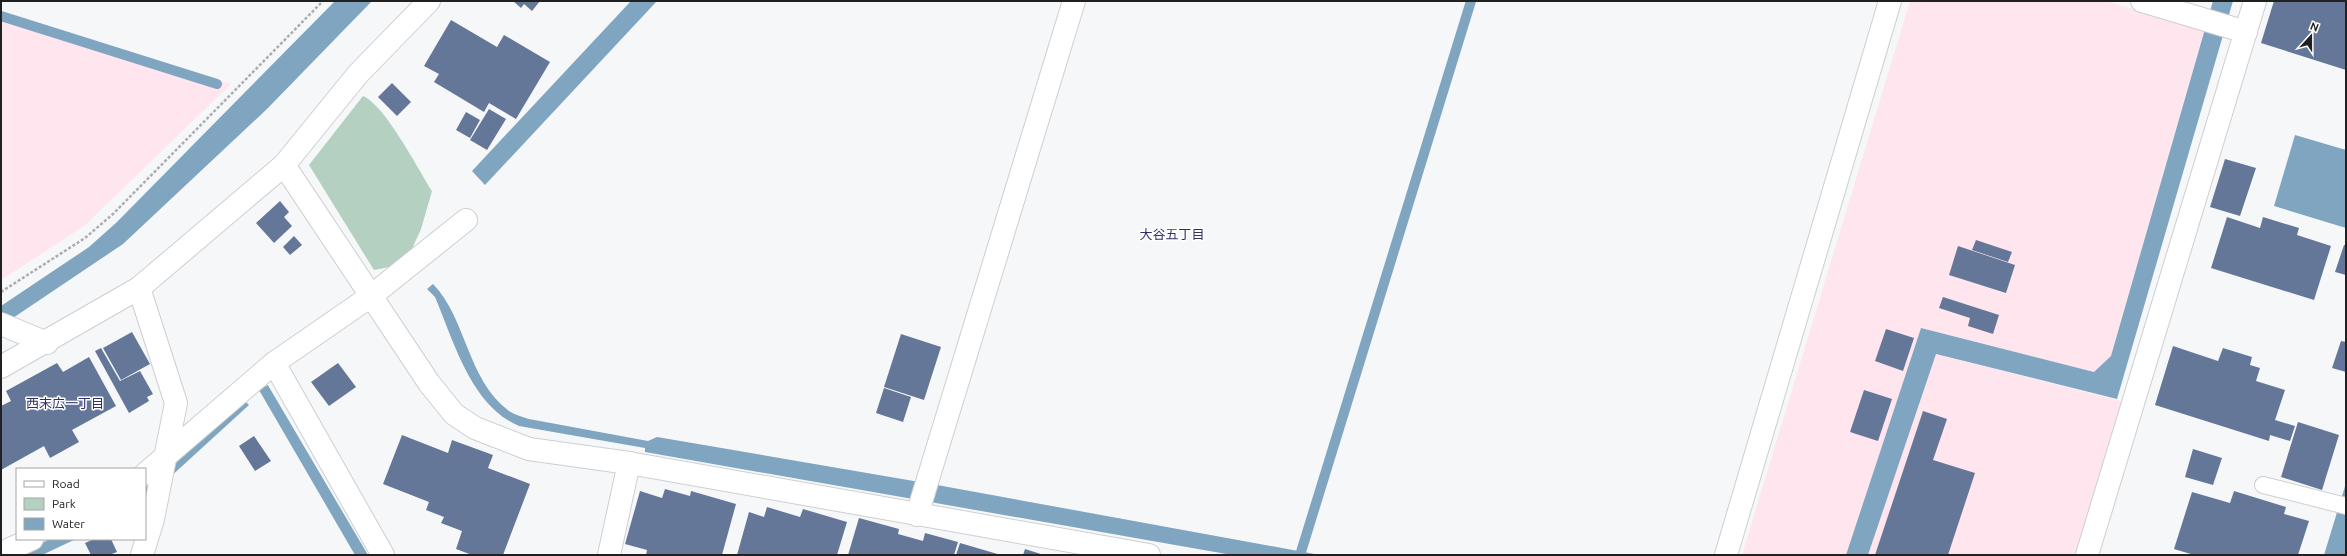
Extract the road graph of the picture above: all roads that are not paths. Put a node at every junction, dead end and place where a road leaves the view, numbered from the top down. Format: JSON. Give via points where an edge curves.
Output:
{"nodes":[{"id":1,"x":429,"y":1,"type":"edge"},
{"id":2,"x":1074,"y":1,"type":"edge"},
{"id":3,"x":1890,"y":1,"type":"edge"},
{"id":4,"x":2142,"y":1,"type":"edge"},
{"id":5,"x":2255,"y":1,"type":"edge"},
{"id":6,"x":2238,"y":29,"type":"junction"},
{"id":7,"x":284,"y":165,"type":"junction"},
{"id":8,"x":466,"y":220,"type":"dead end"},
{"id":9,"x":139,"y":288,"type":"junction"},
{"id":10,"x":371,"y":296,"type":"junction"},
{"id":11,"x":7,"y":326,"type":"edge"},
{"id":12,"x":47,"y":343,"type":"junction"},
{"id":13,"x":274,"y":363,"type":"junction"},
{"id":14,"x":1,"y":367,"type":"edge"},
{"id":15,"x":630,"y":463,"type":"junction"},
{"id":16,"x":158,"y":466,"type":"edge"},
{"id":17,"x":2263,"y":485,"type":"dead end"},
{"id":18,"x":2346,"y":506,"type":"edge"},
{"id":19,"x":917,"y":515,"type":"junction"},
{"id":20,"x":30,"y":540,"type":"edge"},
{"id":21,"x":146,"y":540,"type":"edge"},
{"id":22,"x":146,"y":540,"type":"edge"},
{"id":23,"x":1,"y":552,"type":"edge"},
{"id":24,"x":142,"y":555,"type":"edge"},
{"id":25,"x":383,"y":555,"type":"edge"},
{"id":26,"x":609,"y":555,"type":"edge"},
{"id":27,"x":1149,"y":555,"type":"edge"},
{"id":28,"x":1726,"y":555,"type":"edge"},
{"id":29,"x":2087,"y":555,"type":"edge"}],
"edges":[{"from":1,"to":7,"type":"street","via":[[358,74]]},
{"from":2,"to":19,"type":"street"},
{"from":3,"to":28,"type":"street"},
{"from":4,"to":6,"type":"street"},
{"from":5,"to":6,"type":"street"},
{"from":6,"to":29,"type":"street"},
{"from":7,"to":9,"type":"street"},
{"from":7,"to":10,"type":"street"},
{"from":8,"to":10,"type":"street"},
{"from":9,"to":12,"type":"street"},
{"from":9,"to":16,"type":"street","via":[[176,403]]},
{"from":10,"to":13,"type":"street"},
{"from":10,"to":15,"type":"street","via":[[429,383],[454,414],[475,428],[529,449]]},
{"from":11,"to":12,"type":"street"},
{"from":12,"to":14,"type":"street"},
{"from":13,"to":16,"type":"street"},
{"from":13,"to":25,"type":"street"},
{"from":15,"to":19,"type":"street"},
{"from":15,"to":26,"type":"street"},
{"from":16,"to":21,"type":"street","via":[[158,494]]},
{"from":17,"to":18,"type":"lane"},
{"from":19,"to":27,"type":"street"},
{"from":20,"to":23,"type":"street"},
{"from":22,"to":24,"type":"street"}]}
